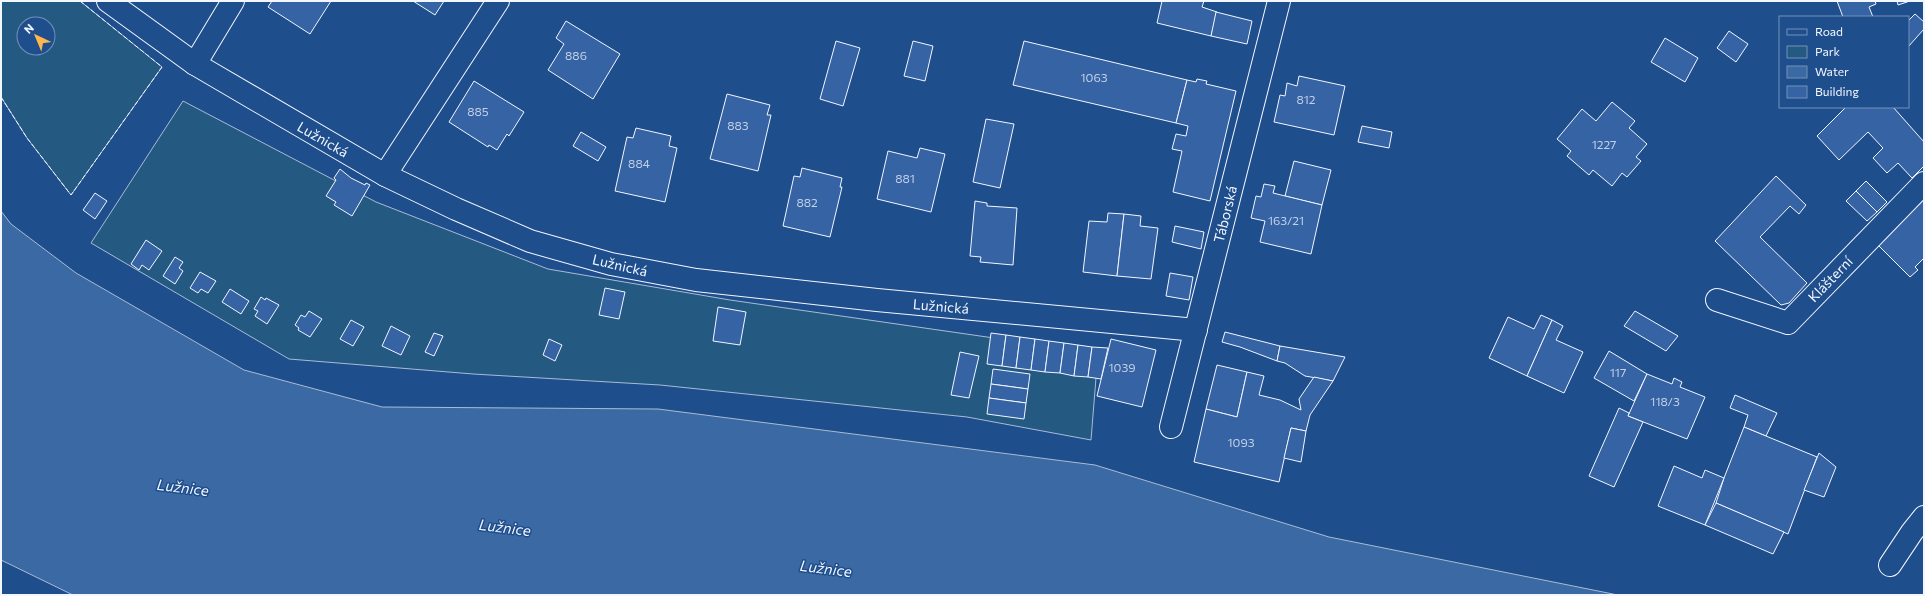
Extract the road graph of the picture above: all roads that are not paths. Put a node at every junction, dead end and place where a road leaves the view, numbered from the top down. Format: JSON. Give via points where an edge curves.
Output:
{"nodes":[{"id":1,"x":108,"y":1,"type":"edge"},
{"id":2,"x":233,"y":1,"type":"edge"},
{"id":3,"x":498,"y":1,"type":"edge"},
{"id":4,"x":1279,"y":1,"type":"edge"},
{"id":5,"x":195,"y":64,"type":"junction"},
{"id":6,"x":385,"y":175,"type":"junction"},
{"id":7,"x":1924,"y":183,"type":"edge"},
{"id":8,"x":1717,"y":300,"type":"dead end"},
{"id":9,"x":1196,"y":330,"type":"junction"},
{"id":10,"x":1171,"y":427,"type":"dead end"},
{"id":11,"x":1924,"y":517,"type":"edge"},
{"id":12,"x":1890,"y":565,"type":"dead end"}],
"edges":[{"from":1,"to":5,"type":"street","name":"Lužnická"},
{"from":2,"to":5,"type":"street"},
{"from":3,"to":6,"type":"street"},
{"from":4,"to":9,"type":"street","name":"Táborská"},
{"from":5,"to":6,"type":"street","name":"Lužnická"},
{"from":6,"to":9,"type":"street","name":"Lužnická","via":[[530,241],[611,264],[711,282]]},
{"from":7,"to":8,"type":"street","name":"Klášterní","via":[[1788,323]]},
{"from":9,"to":10,"type":"street","name":"Táborská"},
{"from":11,"to":12,"type":"street"}]}
